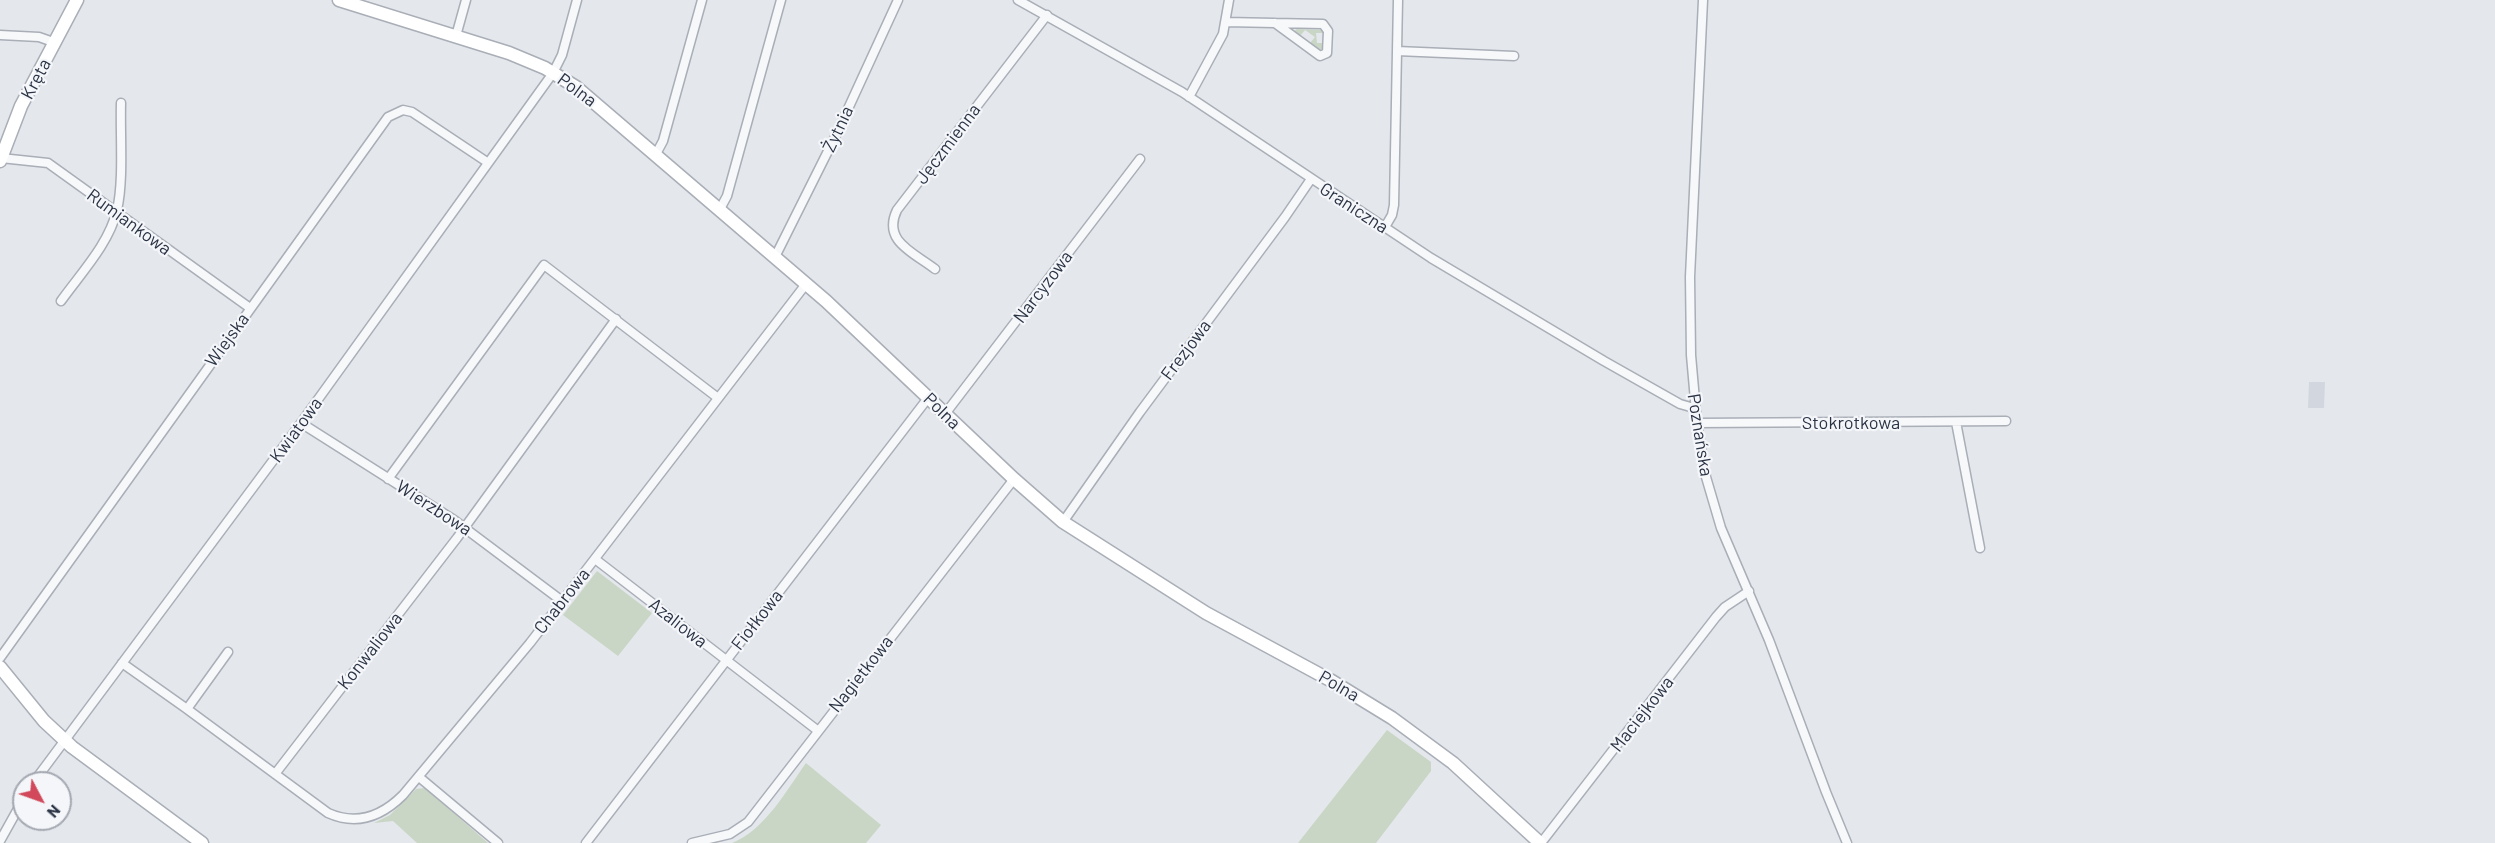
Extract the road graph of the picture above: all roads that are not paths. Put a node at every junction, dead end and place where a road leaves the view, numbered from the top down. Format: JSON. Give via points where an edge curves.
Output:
{"nodes":[{"id":1,"x":77,"y":0,"type":"edge"},
{"id":2,"x":339,"y":0,"type":"edge"},
{"id":3,"x":466,"y":0,"type":"edge"},
{"id":4,"x":578,"y":0,"type":"edge"},
{"id":5,"x":702,"y":0,"type":"edge"},
{"id":6,"x":781,"y":0,"type":"edge"},
{"id":7,"x":898,"y":0,"type":"edge"},
{"id":8,"x":1018,"y":0,"type":"edge"},
{"id":9,"x":1229,"y":0,"type":"edge"},
{"id":10,"x":1398,"y":0,"type":"edge"},
{"id":11,"x":1703,"y":0,"type":"edge"},
{"id":12,"x":1047,"y":15,"type":"junction"},
{"id":13,"x":1226,"y":22,"type":"junction"},
{"id":14,"x":1275,"y":23,"type":"junction"},
{"id":15,"x":0,"y":35,"type":"edge"},
{"id":16,"x":456,"y":36,"type":"junction"},
{"id":17,"x":56,"y":43,"type":"junction"},
{"id":18,"x":1397,"y":51,"type":"junction"},
{"id":19,"x":1514,"y":56,"type":"dead end"},
{"id":20,"x":553,"y":73,"type":"junction"},
{"id":21,"x":1189,"y":97,"type":"junction"},
{"id":22,"x":121,"y":103,"type":"dead end"},
{"id":23,"x":656,"y":154,"type":"junction"},
{"id":24,"x":0,"y":159,"type":"edge"},
{"id":25,"x":1140,"y":159,"type":"dead end"},
{"id":26,"x":487,"y":162,"type":"junction"},
{"id":27,"x":1311,"y":179,"type":"junction"},
{"id":28,"x":720,"y":209,"type":"junction"},
{"id":29,"x":116,"y":212,"type":"junction"},
{"id":30,"x":1385,"y":227,"type":"junction"},
{"id":31,"x":775,"y":257,"type":"junction"},
{"id":32,"x":935,"y":269,"type":"dead end"},
{"id":33,"x":806,"y":284,"type":"junction"},
{"id":34,"x":61,"y":301,"type":"dead end"},
{"id":35,"x":250,"y":308,"type":"junction"},
{"id":36,"x":616,"y":319,"type":"junction"},
{"id":37,"x":718,"y":398,"type":"junction"},
{"id":38,"x":928,"y":398,"type":"junction"},
{"id":39,"x":1695,"y":408,"type":"junction"},
{"id":40,"x":945,"y":414,"type":"junction"},
{"id":41,"x":2006,"y":421,"type":"dead end"},
{"id":42,"x":1956,"y":422,"type":"junction"},
{"id":43,"x":301,"y":423,"type":"junction"},
{"id":44,"x":1696,"y":423,"type":"junction"},
{"id":45,"x":388,"y":479,"type":"junction"},
{"id":46,"x":1014,"y":479,"type":"junction"},
{"id":47,"x":1063,"y":522,"type":"junction"},
{"id":48,"x":465,"y":527,"type":"junction"},
{"id":49,"x":1980,"y":548,"type":"dead end"},
{"id":50,"x":596,"y":559,"type":"junction"},
{"id":51,"x":1749,"y":591,"type":"junction"},
{"id":52,"x":562,"y":601,"type":"junction"},
{"id":53,"x":228,"y":652,"type":"dead end"},
{"id":54,"x":0,"y":658,"type":"edge"},
{"id":55,"x":726,"y":660,"type":"junction"},
{"id":56,"x":122,"y":663,"type":"junction"},
{"id":57,"x":0,"y":667,"type":"edge"},
{"id":58,"x":187,"y":709,"type":"junction"},
{"id":59,"x":818,"y":730,"type":"junction"},
{"id":60,"x":64,"y":741,"type":"junction"},
{"id":61,"x":42,"y":771,"type":"edge"},
{"id":62,"x":275,"y":774,"type":"junction"},
{"id":63,"x":419,"y":777,"type":"junction"},
{"id":64,"x":12,"y":820,"type":"edge"},
{"id":65,"x":0,"y":841,"type":"edge"},
{"id":66,"x":202,"y":843,"type":"edge"},
{"id":67,"x":498,"y":843,"type":"edge"},
{"id":68,"x":585,"y":843,"type":"edge"},
{"id":69,"x":692,"y":843,"type":"edge"},
{"id":70,"x":1540,"y":843,"type":"edge"},
{"id":71,"x":1847,"y":843,"type":"edge"}],
"edges":[{"from":1,"to":17,"type":"street","name":"Kręta"},
{"from":2,"to":16,"type":"street","name":"Polna"},
{"from":3,"to":16,"type":"street"},
{"from":4,"to":20,"type":"street","name":"Kwiatowa"},
{"from":5,"to":23,"type":"street"},
{"from":6,"to":28,"type":"street","via":[[729,191]]},
{"from":7,"to":31,"type":"street","name":"Żytnia"},
{"from":8,"to":12,"type":"street","name":"Graniczna"},
{"from":9,"to":13,"type":"street"},
{"from":10,"to":18,"type":"street"},
{"from":11,"to":39,"type":"street","name":"Poznańska","via":[[1690,278]]},
{"from":12,"to":21,"type":"street","name":"Graniczna"},
{"from":12,"to":32,"type":"street","name":"Jęczmienna","via":[[893,218],[893,234]]},
{"from":13,"to":14,"type":"street"},
{"from":13,"to":21,"type":"street"},
{"from":14,"to":14,"type":"street","via":[[1326,26],[1327,53],[1320,56]]},
{"from":15,"to":17,"type":"street","via":[[39,37]]},
{"from":16,"to":20,"type":"street","name":"Polna","via":[[509,52]]},
{"from":17,"to":24,"type":"street","name":"Kręta","via":[[21,106]]},
{"from":18,"to":19,"type":"street"},
{"from":18,"to":30,"type":"street","via":[[1394,205]]},
{"from":20,"to":23,"type":"street","name":"Polna"},
{"from":20,"to":26,"type":"street","name":"Kwiatowa"},
{"from":21,"to":27,"type":"street","name":"Graniczna"},
{"from":22,"to":29,"type":"street"},
{"from":23,"to":28,"type":"street","name":"Polna"},
{"from":24,"to":29,"type":"street","name":"Rumiankowa","via":[[48,163]]},
{"from":25,"to":40,"type":"street","name":"Narcyzowa"},
{"from":26,"to":35,"type":"street","name":"Wiejska","via":[[416,114],[396,112],[388,117]]},
{"from":26,"to":43,"type":"street","name":"Kwiatowa"},
{"from":27,"to":30,"type":"street","name":"Graniczna"},
{"from":27,"to":47,"type":"street","name":"Frezjowa"},
{"from":28,"to":31,"type":"street","name":"Polna"},
{"from":29,"to":34,"type":"street","via":[[100,245]]},
{"from":29,"to":35,"type":"street","name":"Rumiankowa"},
{"from":30,"to":39,"type":"street","name":"Graniczna","via":[[1604,361],[1680,404]]},
{"from":31,"to":33,"type":"street","name":"Polna"},
{"from":33,"to":37,"type":"street","name":"Chabrowa"},
{"from":33,"to":38,"type":"street","name":"Polna"},
{"from":35,"to":54,"type":"street","name":"Wiejska"},
{"from":36,"to":37,"type":"street"},
{"from":36,"to":45,"type":"street","via":[[544,265]]},
{"from":36,"to":48,"type":"street","name":"Konwaliowa"},
{"from":37,"to":50,"type":"street","name":"Chabrowa"},
{"from":38,"to":40,"type":"street","name":"Polna"},
{"from":38,"to":55,"type":"street","name":"Fiołkowa"},
{"from":39,"to":44,"type":"street","name":"Poznańska"},
{"from":40,"to":46,"type":"street","name":"Polna"},
{"from":41,"to":42,"type":"street","name":"Stokrotkowa"},
{"from":42,"to":44,"type":"street","name":"Stokrotkowa"},
{"from":42,"to":49,"type":"street"},
{"from":43,"to":45,"type":"street","name":"Wierzbowa"},
{"from":43,"to":56,"type":"street","name":"Kwiatowa"},
{"from":44,"to":51,"type":"street","name":"Poznańska","via":[[1714,507]]},
{"from":45,"to":48,"type":"street","name":"Wierzbowa"},
{"from":46,"to":47,"type":"street","name":"Polna"},
{"from":46,"to":59,"type":"street","name":"Nagietkowa"},
{"from":47,"to":70,"type":"street","name":"Polna","via":[[1206,613],[1386,714],[1453,764]]},
{"from":48,"to":52,"type":"street","name":"Wierzbowa"},
{"from":48,"to":62,"type":"street","name":"Konwaliowa"},
{"from":50,"to":52,"type":"street","name":"Chabrowa"},
{"from":50,"to":55,"type":"street","name":"Azaliowa"},
{"from":51,"to":70,"type":"street","name":"Maciejkowa","via":[[1716,617]]},
{"from":51,"to":71,"type":"street","name":"Poznańska"},
{"from":52,"to":63,"type":"street","name":"Chabrowa"},
{"from":53,"to":58,"type":"street"},
{"from":55,"to":59,"type":"street","name":"Azaliowa"},
{"from":55,"to":68,"type":"street","name":"Fiołkowa"},
{"from":56,"to":58,"type":"street","name":"Chabrowa"},
{"from":56,"to":60,"type":"street","name":"Kwiatowa"},
{"from":57,"to":60,"type":"street"},
{"from":58,"to":62,"type":"street","name":"Chabrowa"},
{"from":59,"to":69,"type":"street","name":"Nagietkowa","via":[[742,827],[730,834]]},
{"from":60,"to":61,"type":"street","name":"Kwiatowa"},
{"from":60,"to":66,"type":"street"},
{"from":62,"to":63,"type":"street","name":"Chabrowa","via":[[328,813],[354,820],[382,813]]},
{"from":63,"to":67,"type":"street"},
{"from":64,"to":65,"type":"street"}]}
